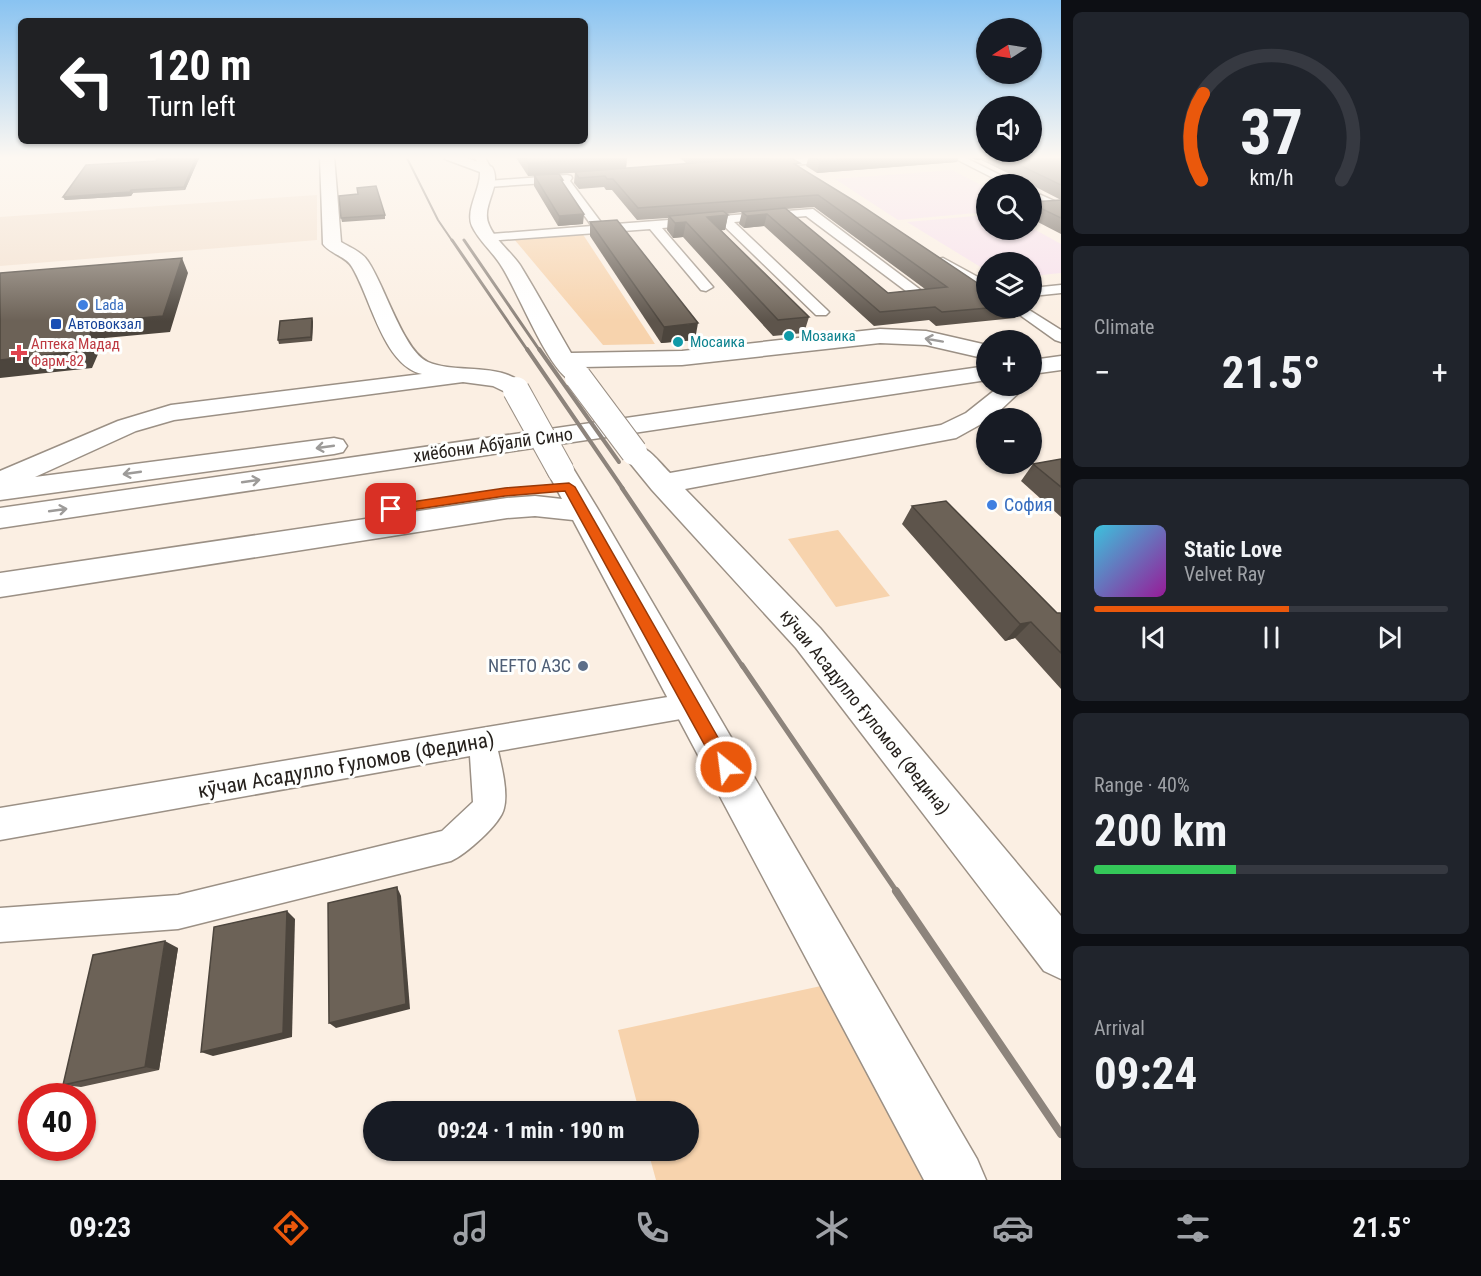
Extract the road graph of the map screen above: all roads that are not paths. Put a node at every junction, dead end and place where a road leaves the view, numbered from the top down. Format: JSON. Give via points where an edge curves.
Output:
{"nodes":[{"id":1,"x":330,"y":211,"type":"edge"},
{"id":2,"x":479,"y":211,"type":"edge"},
{"id":3,"x":589,"y":211,"type":"edge"},
{"id":4,"x":724,"y":219,"type":"junction"},
{"id":5,"x":653,"y":225,"type":"junction"},
{"id":6,"x":600,"y":229,"type":"junction"},
{"id":7,"x":491,"y":238,"type":"junction"},
{"id":8,"x":934,"y":256,"type":"edge"},
{"id":9,"x":976,"y":281,"type":"edge"},
{"id":10,"x":706,"y":287,"type":"dead end"},
{"id":11,"x":1061,"y":289,"type":"edge"},
{"id":12,"x":1042,"y":291,"type":"edge"},
{"id":13,"x":923,"y":297,"type":"edge"},
{"id":14,"x":820,"y":312,"type":"dead end"},
{"id":15,"x":1032,"y":318,"type":"edge"},
{"id":16,"x":880,"y":336,"type":"junction"},
{"id":17,"x":1061,"y":337,"type":"edge"},
{"id":18,"x":976,"y":349,"type":"edge"},
{"id":19,"x":1061,"y":349,"type":"edge"},
{"id":20,"x":976,"y":359,"type":"edge"},
{"id":21,"x":1042,"y":359,"type":"edge"},
{"id":22,"x":1061,"y":363,"type":"edge"},
{"id":23,"x":1042,"y":364,"type":"edge"},
{"id":24,"x":420,"y":367,"type":"junction"},
{"id":25,"x":571,"y":368,"type":"junction"},
{"id":26,"x":901,"y":369,"type":"junction"},
{"id":27,"x":976,"y":372,"type":"edge"},
{"id":28,"x":463,"y":375,"type":"junction"},
{"id":29,"x":399,"y":385,"type":"junction"},
{"id":30,"x":508,"y":385,"type":"junction"},
{"id":31,"x":1004,"y":396,"type":"edge"},
{"id":32,"x":963,"y":426,"type":"junction"},
{"id":33,"x":234,"y":459,"type":"junction"},
{"id":34,"x":0,"y":483,"type":"edge"},
{"id":35,"x":662,"y":484,"type":"junction"},
{"id":36,"x":571,"y":490,"type":"junction"},
{"id":37,"x":2,"y":512,"type":"edge"},
{"id":38,"x":0,"y":567,"type":"edge"},
{"id":39,"x":0,"y":585,"type":"edge"},
{"id":40,"x":692,"y":705,"type":"junction"},
{"id":41,"x":482,"y":742,"type":"junction"},
{"id":42,"x":0,"y":824,"type":"edge"},
{"id":43,"x":0,"y":925,"type":"edge"},
{"id":44,"x":1061,"y":954,"type":"edge"},
{"id":45,"x":956,"y":1180,"type":"edge"}],
"edges":[{"from":1,"to":24,"type":"main road","via":[[332,244],[359,261],[403,352]]},
{"from":2,"to":7,"type":"main road","via":[[480,225]]},
{"from":3,"to":6,"type":"street"},
{"from":4,"to":5,"type":"street"},
{"from":4,"to":13,"type":"street","via":[[809,212]]},
{"from":4,"to":14,"type":"street"},
{"from":5,"to":6,"type":"street"},
{"from":5,"to":10,"type":"street"},
{"from":6,"to":7,"type":"street"},
{"from":7,"to":25,"type":"main road"},
{"from":8,"to":9,"type":"street"},
{"from":11,"to":12,"type":"street"},
{"from":15,"to":17,"type":"street"},
{"from":18,"to":16,"type":"main road","one_way":true,"via":[[926,338]]},
{"from":16,"to":25,"type":"main road"},
{"from":16,"to":26,"type":"main road","via":[[894,340],[906,352]]},
{"from":19,"to":21,"type":"main road"},
{"from":20,"to":26,"type":"main road","name":"хиёбони Абӯалӣ Сино"},
{"from":22,"to":23,"type":"main road"},
{"from":24,"to":28,"type":"main road"},
{"from":24,"to":29,"type":"main road"},
{"from":25,"to":35,"type":"main road","name":"кӯчаи Асадулло Ғуломов (Федина)","bridge":true},
{"from":26,"to":27,"type":"main road","name":"хиёбони Абӯалӣ Сино"},
{"from":26,"to":32,"type":"main road","via":[[963,408],[967,418]]},
{"from":26,"to":33,"type":"main road","name":"хиёбони Абӯалӣ Сино","one_way":true},
{"from":37,"to":26,"type":"main road","name":"хиёбони Абӯалӣ Сино","one_way":true},
{"from":28,"to":29,"type":"main road"},
{"from":28,"to":30,"type":"main road"},
{"from":29,"to":34,"type":"main road","via":[[171,413],[127,426]]},
{"from":30,"to":33,"type":"main road","via":[[199,418],[171,431],[168,444]]},
{"from":30,"to":36,"type":"main road","bridge":true},
{"from":31,"to":32,"type":"main road"},
{"from":32,"to":35,"type":"main road"},
{"from":33,"to":37,"type":"main road","name":"хиёбони Абӯалӣ Сино","one_way":true},
{"from":35,"to":44,"type":"main road","name":"кӯчаи Асадулло Ғуломов (Федина)","via":[[808,638]]},
{"from":36,"to":38,"type":"main road","via":[[505,492]]},
{"from":36,"to":39,"type":"main road","via":[[535,506]]},
{"from":36,"to":40,"type":"main road"},
{"from":40,"to":41,"type":"street","name":"кӯчаи Асадулло Ғуломов (Федина)"},
{"from":40,"to":45,"type":"main road"},
{"from":41,"to":42,"type":"street","name":"кӯчаи Асадулло Ғуломов (Федина)"},
{"from":41,"to":43,"type":"street","via":[[488,768],[489,808],[451,846],[178,912]]}]}
